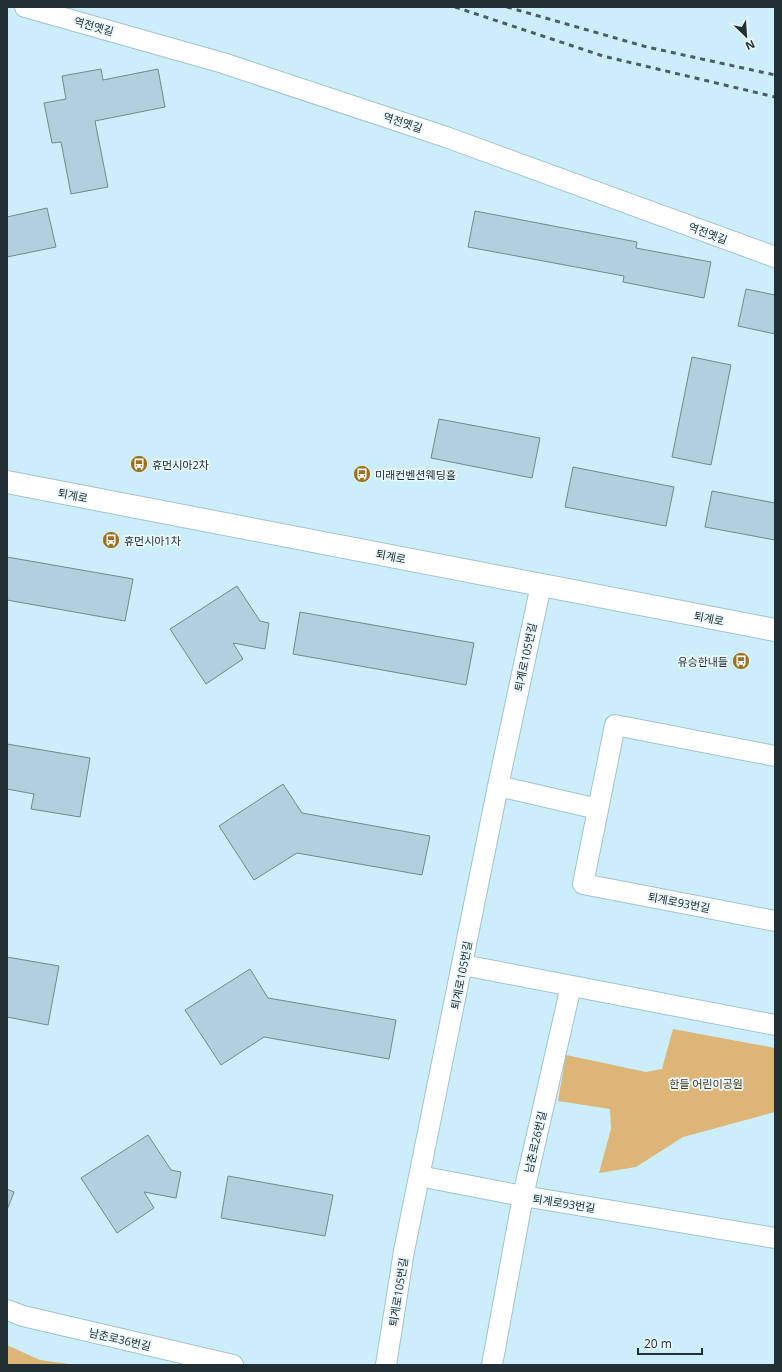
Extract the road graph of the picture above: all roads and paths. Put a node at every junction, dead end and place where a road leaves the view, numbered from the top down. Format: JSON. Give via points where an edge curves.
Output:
{"nodes":[{"id":1,"x":25,"y":7,"type":"edge"},
{"id":2,"x":775,"y":257,"type":"edge"},
{"id":3,"x":7,"y":482,"type":"edge"},
{"id":4,"x":541,"y":585,"type":"junction"},
{"id":5,"x":775,"y":630,"type":"edge"},
{"id":6,"x":775,"y":756,"type":"edge"},
{"id":7,"x":498,"y":786,"type":"junction"},
{"id":8,"x":598,"y":809,"type":"junction"},
{"id":9,"x":775,"y":921,"type":"edge"},
{"id":10,"x":463,"y":965,"type":"junction"},
{"id":11,"x":571,"y":986,"type":"junction"},
{"id":12,"x":775,"y":1025,"type":"edge"},
{"id":13,"x":419,"y":1176,"type":"junction"},
{"id":14,"x":523,"y":1196,"type":"junction"},
{"id":15,"x":775,"y":1238,"type":"edge"},
{"id":16,"x":7,"y":1310,"type":"edge"},
{"id":17,"x":233,"y":1365,"type":"edge"},
{"id":18,"x":386,"y":1365,"type":"edge"},
{"id":19,"x":492,"y":1365,"type":"edge"}],
"edges":[{"from":1,"to":2,"type":"street","name":"역전옛길","via":[[223,63],[446,136]]},
{"from":3,"to":4,"type":"street","name":"퇴계로"},
{"from":4,"to":5,"type":"street","name":"퇴계로"},
{"from":4,"to":7,"type":"street","name":"퇴계로105번길"},
{"from":6,"to":8,"type":"street","via":[[615,726]]},
{"from":7,"to":8,"type":"street"},
{"from":7,"to":10,"type":"street","name":"퇴계로105번길"},
{"from":8,"to":9,"type":"street","name":"퇴계로93번길","via":[[584,884]]},
{"from":10,"to":11,"type":"street"},
{"from":10,"to":13,"type":"street","name":"퇴계로105번길"},
{"from":11,"to":12,"type":"street"},
{"from":11,"to":14,"type":"street","name":"남춘로26번길"},
{"from":13,"to":14,"type":"street"},
{"from":13,"to":18,"type":"street","name":"퇴계로105번길"},
{"from":14,"to":15,"type":"street","name":"퇴계로93번길"},
{"from":14,"to":19,"type":"street","name":"퇴계로93번길"},
{"from":16,"to":17,"type":"street","name":"남춘로36번길","via":[[23,1316]]}]}
